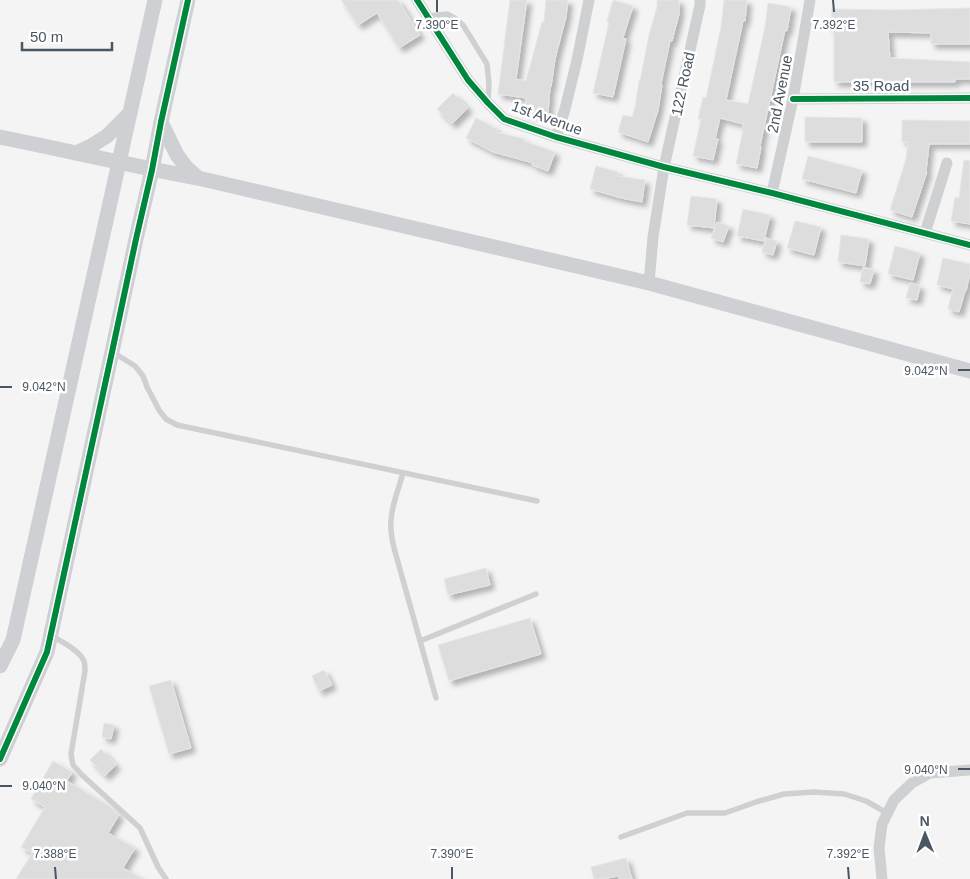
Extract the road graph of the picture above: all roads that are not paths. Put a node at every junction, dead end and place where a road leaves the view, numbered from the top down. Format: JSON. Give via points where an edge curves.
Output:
{"nodes":[{"id":1,"x":155,"y":0,"type":"edge"},
{"id":2,"x":188,"y":0,"type":"edge"},
{"id":3,"x":417,"y":0,"type":"edge"},
{"id":4,"x":589,"y":0,"type":"edge"},
{"id":5,"x":700,"y":0,"type":"edge"},
{"id":6,"x":810,"y":0,"type":"edge"},
{"id":7,"x":428,"y":16,"type":"junction"},
{"id":8,"x":970,"y":98,"type":"edge"},
{"id":9,"x":793,"y":100,"type":"junction"},
{"id":10,"x":488,"y":103,"type":"junction"},
{"id":11,"x":130,"y":114,"type":"junction"},
{"id":12,"x":161,"y":122,"type":"junction"},
{"id":13,"x":0,"y":137,"type":"edge"},
{"id":14,"x":556,"y":137,"type":"junction"},
{"id":15,"x":76,"y":152,"type":"junction"},
{"id":16,"x":119,"y":163,"type":"junction"},
{"id":17,"x":947,"y":163,"type":"dead end"},
{"id":18,"x":664,"y":167,"type":"junction"},
{"id":19,"x":152,"y":170,"type":"junction"},
{"id":20,"x":198,"y":178,"type":"junction"},
{"id":21,"x":772,"y":193,"type":"junction"},
{"id":22,"x":925,"y":233,"type":"junction"},
{"id":23,"x":970,"y":245,"type":"edge"},
{"id":24,"x":649,"y":282,"type":"junction"},
{"id":25,"x":112,"y":352,"type":"junction"},
{"id":26,"x":970,"y":371,"type":"edge"},
{"id":27,"x":403,"y":473,"type":"junction"},
{"id":28,"x":537,"y":501,"type":"dead end"},
{"id":29,"x":536,"y":594,"type":"dead end"},
{"id":30,"x":50,"y":635,"type":"junction"},
{"id":31,"x":420,"y":641,"type":"junction"},
{"id":32,"x":0,"y":666,"type":"edge"},
{"id":33,"x":436,"y":698,"type":"dead end"},
{"id":34,"x":0,"y":759,"type":"edge"},
{"id":35,"x":970,"y":770,"type":"edge"},
{"id":36,"x":887,"y":813,"type":"junction"},
{"id":37,"x":621,"y":836,"type":"dead end"},
{"id":38,"x":166,"y":879,"type":"edge"},
{"id":39,"x":882,"y":879,"type":"edge"}],
"edges":[{"from":1,"to":11,"type":"street"},
{"from":2,"to":12,"type":"street"},
{"from":3,"to":7,"type":"street","name":"1st Avenue"},
{"from":4,"to":14,"type":"street"},
{"from":5,"to":18,"type":"street","name":"122 Road"},
{"from":6,"to":9,"type":"street","name":"2nd Avenue"},
{"from":7,"to":10,"type":"street","name":"1st Avenue","via":[[468,80]]},
{"from":7,"to":10,"type":"lane","via":[[447,14],[463,26],[487,64]]},
{"from":8,"to":9,"type":"street","name":"35 Road"},
{"from":9,"to":21,"type":"street","name":"2nd Avenue"},
{"from":10,"to":14,"type":"street","name":"1st Avenue","via":[[504,119]]},
{"from":11,"to":15,"type":"street","via":[[107,136]]},
{"from":11,"to":16,"type":"street"},
{"from":12,"to":19,"type":"street"},
{"from":12,"to":20,"type":"street","via":[[177,155]]},
{"from":13,"to":15,"type":"street"},
{"from":14,"to":18,"type":"street","name":"1st Avenue"},
{"from":15,"to":16,"type":"street"},
{"from":16,"to":19,"type":"street"},
{"from":16,"to":32,"type":"street","via":[[13,640]]},
{"from":17,"to":22,"type":"street"},
{"from":18,"to":21,"type":"street","name":"1st Avenue"},
{"from":18,"to":24,"type":"street","name":"122 Road"},
{"from":19,"to":20,"type":"street"},
{"from":19,"to":25,"type":"street"},
{"from":20,"to":24,"type":"street"},
{"from":21,"to":22,"type":"street","name":"1st Avenue"},
{"from":22,"to":23,"type":"street","name":"1st Avenue"},
{"from":24,"to":26,"type":"street"},
{"from":25,"to":27,"type":"lane","via":[[135,366],[159,410],[177,425]]},
{"from":25,"to":30,"type":"street"},
{"from":27,"to":28,"type":"lane"},
{"from":27,"to":31,"type":"lane","via":[[393,507],[391,532]]},
{"from":29,"to":31,"type":"lane"},
{"from":30,"to":34,"type":"street","via":[[47,652]]},
{"from":30,"to":38,"type":"lane","via":[[83,659],[85,671],[71,754],[73,765],[140,828]]},
{"from":31,"to":33,"type":"lane"},
{"from":35,"to":36,"type":"street","via":[[930,773],[912,783],[894,800]]},
{"from":36,"to":37,"type":"lane","via":[[844,794],[784,794],[725,813],[687,813]]},
{"from":36,"to":39,"type":"street","via":[[879,848]]}]}
